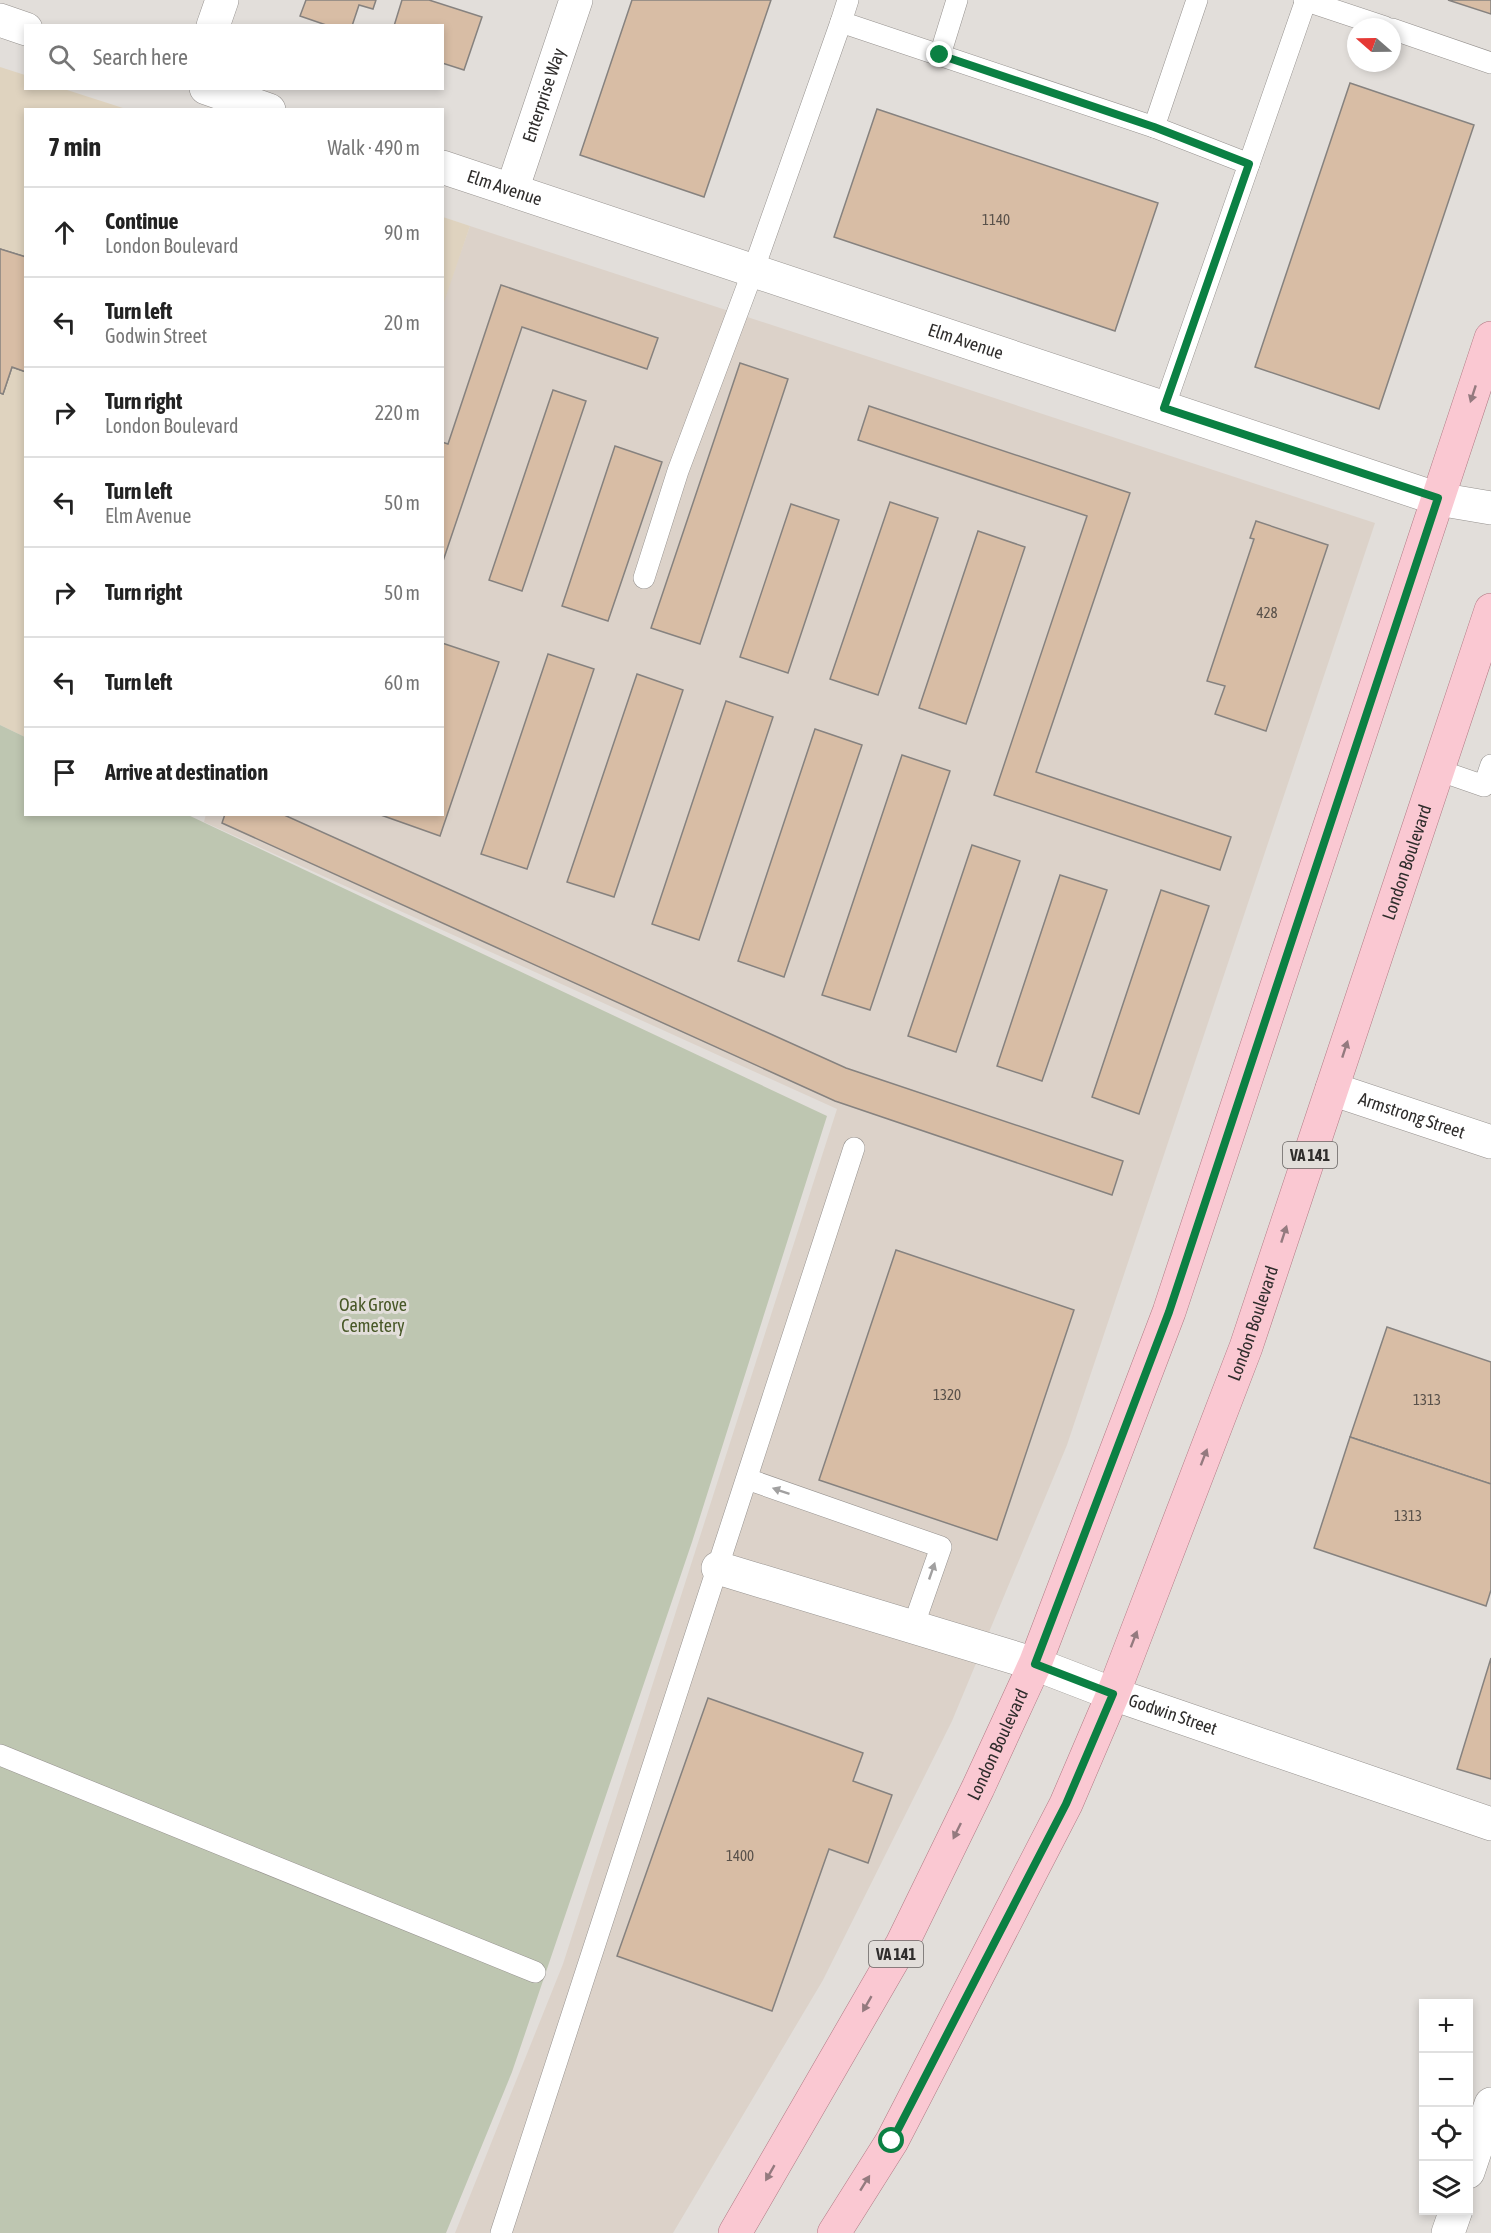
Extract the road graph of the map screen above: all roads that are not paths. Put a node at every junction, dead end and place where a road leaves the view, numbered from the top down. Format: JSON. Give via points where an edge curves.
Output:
{"nodes":[{"id":1,"x":222,"y":0,"type":"edge"},
{"id":2,"x":576,"y":0,"type":"edge"},
{"id":3,"x":848,"y":0,"type":"edge"},
{"id":4,"x":957,"y":0,"type":"edge"},
{"id":5,"x":1197,"y":0,"type":"edge"},
{"id":6,"x":1305,"y":0,"type":"edge"},
{"id":7,"x":1358,"y":18,"type":"edge"},
{"id":8,"x":0,"y":20,"type":"edge"},
{"id":9,"x":841,"y":22,"type":"junction"},
{"id":10,"x":214,"y":24,"type":"edge"},
{"id":11,"x":24,"y":27,"type":"edge"},
{"id":12,"x":1401,"y":32,"type":"edge"},
{"id":13,"x":940,"y":55,"type":"junction"},
{"id":14,"x":1491,"y":63,"type":"edge"},
{"id":15,"x":212,"y":90,"type":"edge"},
{"id":16,"x":263,"y":108,"type":"edge"},
{"id":17,"x":1154,"y":127,"type":"junction"},
{"id":18,"x":1249,"y":164,"type":"junction"},
{"id":19,"x":444,"y":168,"type":"edge"},
{"id":20,"x":512,"y":190,"type":"junction"},
{"id":21,"x":753,"y":271,"type":"junction"},
{"id":22,"x":1491,"y":338,"type":"edge"},
{"id":23,"x":1164,"y":408,"type":"junction"},
{"id":24,"x":1438,"y":498,"type":"junction"},
{"id":25,"x":1491,"y":508,"type":"edge"},
{"id":26,"x":644,"y":578,"type":"dead end"},
{"id":27,"x":1489,"y":621,"type":"edge"},
{"id":28,"x":1491,"y":765,"type":"edge"},
{"id":29,"x":1438,"y":770,"type":"junction"},
{"id":30,"x":1332,"y":1089,"type":"junction"},
{"id":31,"x":1491,"y":1142,"type":"edge"},
{"id":32,"x":854,"y":1148,"type":"dead end"},
{"id":33,"x":747,"y":1479,"type":"junction"},
{"id":34,"x":718,"y":1568,"type":"junction"},
{"id":35,"x":913,"y":1627,"type":"junction"},
{"id":36,"x":1035,"y":1664,"type":"junction"},
{"id":37,"x":1113,"y":1694,"type":"junction"},
{"id":38,"x":0,"y":1755,"type":"edge"},
{"id":39,"x":1491,"y":1824,"type":"edge"},
{"id":40,"x":535,"y":1972,"type":"dead end"},
{"id":41,"x":1491,"y":2104,"type":"edge"},
{"id":42,"x":1472,"y":2161,"type":"edge"},
{"id":43,"x":1455,"y":2215,"type":"edge"},
{"id":44,"x":501,"y":2233,"type":"edge"},
{"id":45,"x":735,"y":2233,"type":"edge"},
{"id":46,"x":834,"y":2233,"type":"edge"},
{"id":47,"x":1448,"y":2233,"type":"edge"}],
"edges":[{"from":1,"to":10,"type":"street"},
{"from":2,"to":20,"type":"street","name":"Enterprise Way"},
{"from":3,"to":9,"type":"lane"},
{"from":4,"to":13,"type":"lane"},
{"from":5,"to":17,"type":"lane"},
{"from":6,"to":7,"type":"lane"},
{"from":6,"to":18,"type":"lane"},
{"from":8,"to":11,"type":"street"},
{"from":9,"to":13,"type":"lane"},
{"from":9,"to":21,"type":"lane"},
{"from":12,"to":14,"type":"lane"},
{"from":13,"to":17,"type":"lane"},
{"from":15,"to":16,"type":"street"},
{"from":17,"to":18,"type":"lane"},
{"from":18,"to":23,"type":"lane"},
{"from":19,"to":20,"type":"street","name":"Elm Avenue"},
{"from":20,"to":21,"type":"street","name":"Elm Avenue"},
{"from":21,"to":23,"type":"street","name":"Elm Avenue"},
{"from":21,"to":26,"type":"lane","via":[[682,461]]},
{"from":22,"to":24,"type":"main road","name":"London Boulevard","number":"VA 141","one_way":true},
{"from":23,"to":24,"type":"street","name":"Elm Avenue"},
{"from":24,"to":25,"type":"street","name":"Elm Avenue"},
{"from":24,"to":36,"type":"main road","name":"London Boulevard","number":"VA 141","via":[[1169,1312]]},
{"from":27,"to":29,"type":"main road","name":"London Boulevard","number":"VA 141"},
{"from":28,"to":29,"type":"lane","via":[[1484,786]]},
{"from":30,"to":29,"type":"main road","name":"London Boulevard","number":"VA 141","one_way":true},
{"from":30,"to":31,"type":"street","name":"Armstrong Street"},
{"from":37,"to":30,"type":"main road","name":"London Boulevard","number":"VA 141","one_way":true,"via":[[1246,1347]]},
{"from":32,"to":33,"type":"lane"},
{"from":33,"to":34,"type":"lane"},
{"from":35,"to":33,"type":"lane","one_way":true,"via":[[940,1547]]},
{"from":34,"to":35,"type":"street","name":"Godwin Street"},
{"from":34,"to":44,"type":"lane"},
{"from":35,"to":36,"type":"street","name":"Godwin Street"},
{"from":36,"to":37,"type":"street","name":"Godwin Street"},
{"from":36,"to":45,"type":"main road","name":"London Boulevard","number":"VA 141","one_way":true,"via":[[902,1944]]},
{"from":37,"to":39,"type":"street","name":"Godwin Street"},
{"from":46,"to":37,"type":"main road","name":"London Boulevard","number":"VA 141","one_way":true,"via":[[892,2141],[1066,1804]]},
{"from":38,"to":40,"type":"lane"},
{"from":41,"to":42,"type":"street"},
{"from":43,"to":47,"type":"street"}]}
